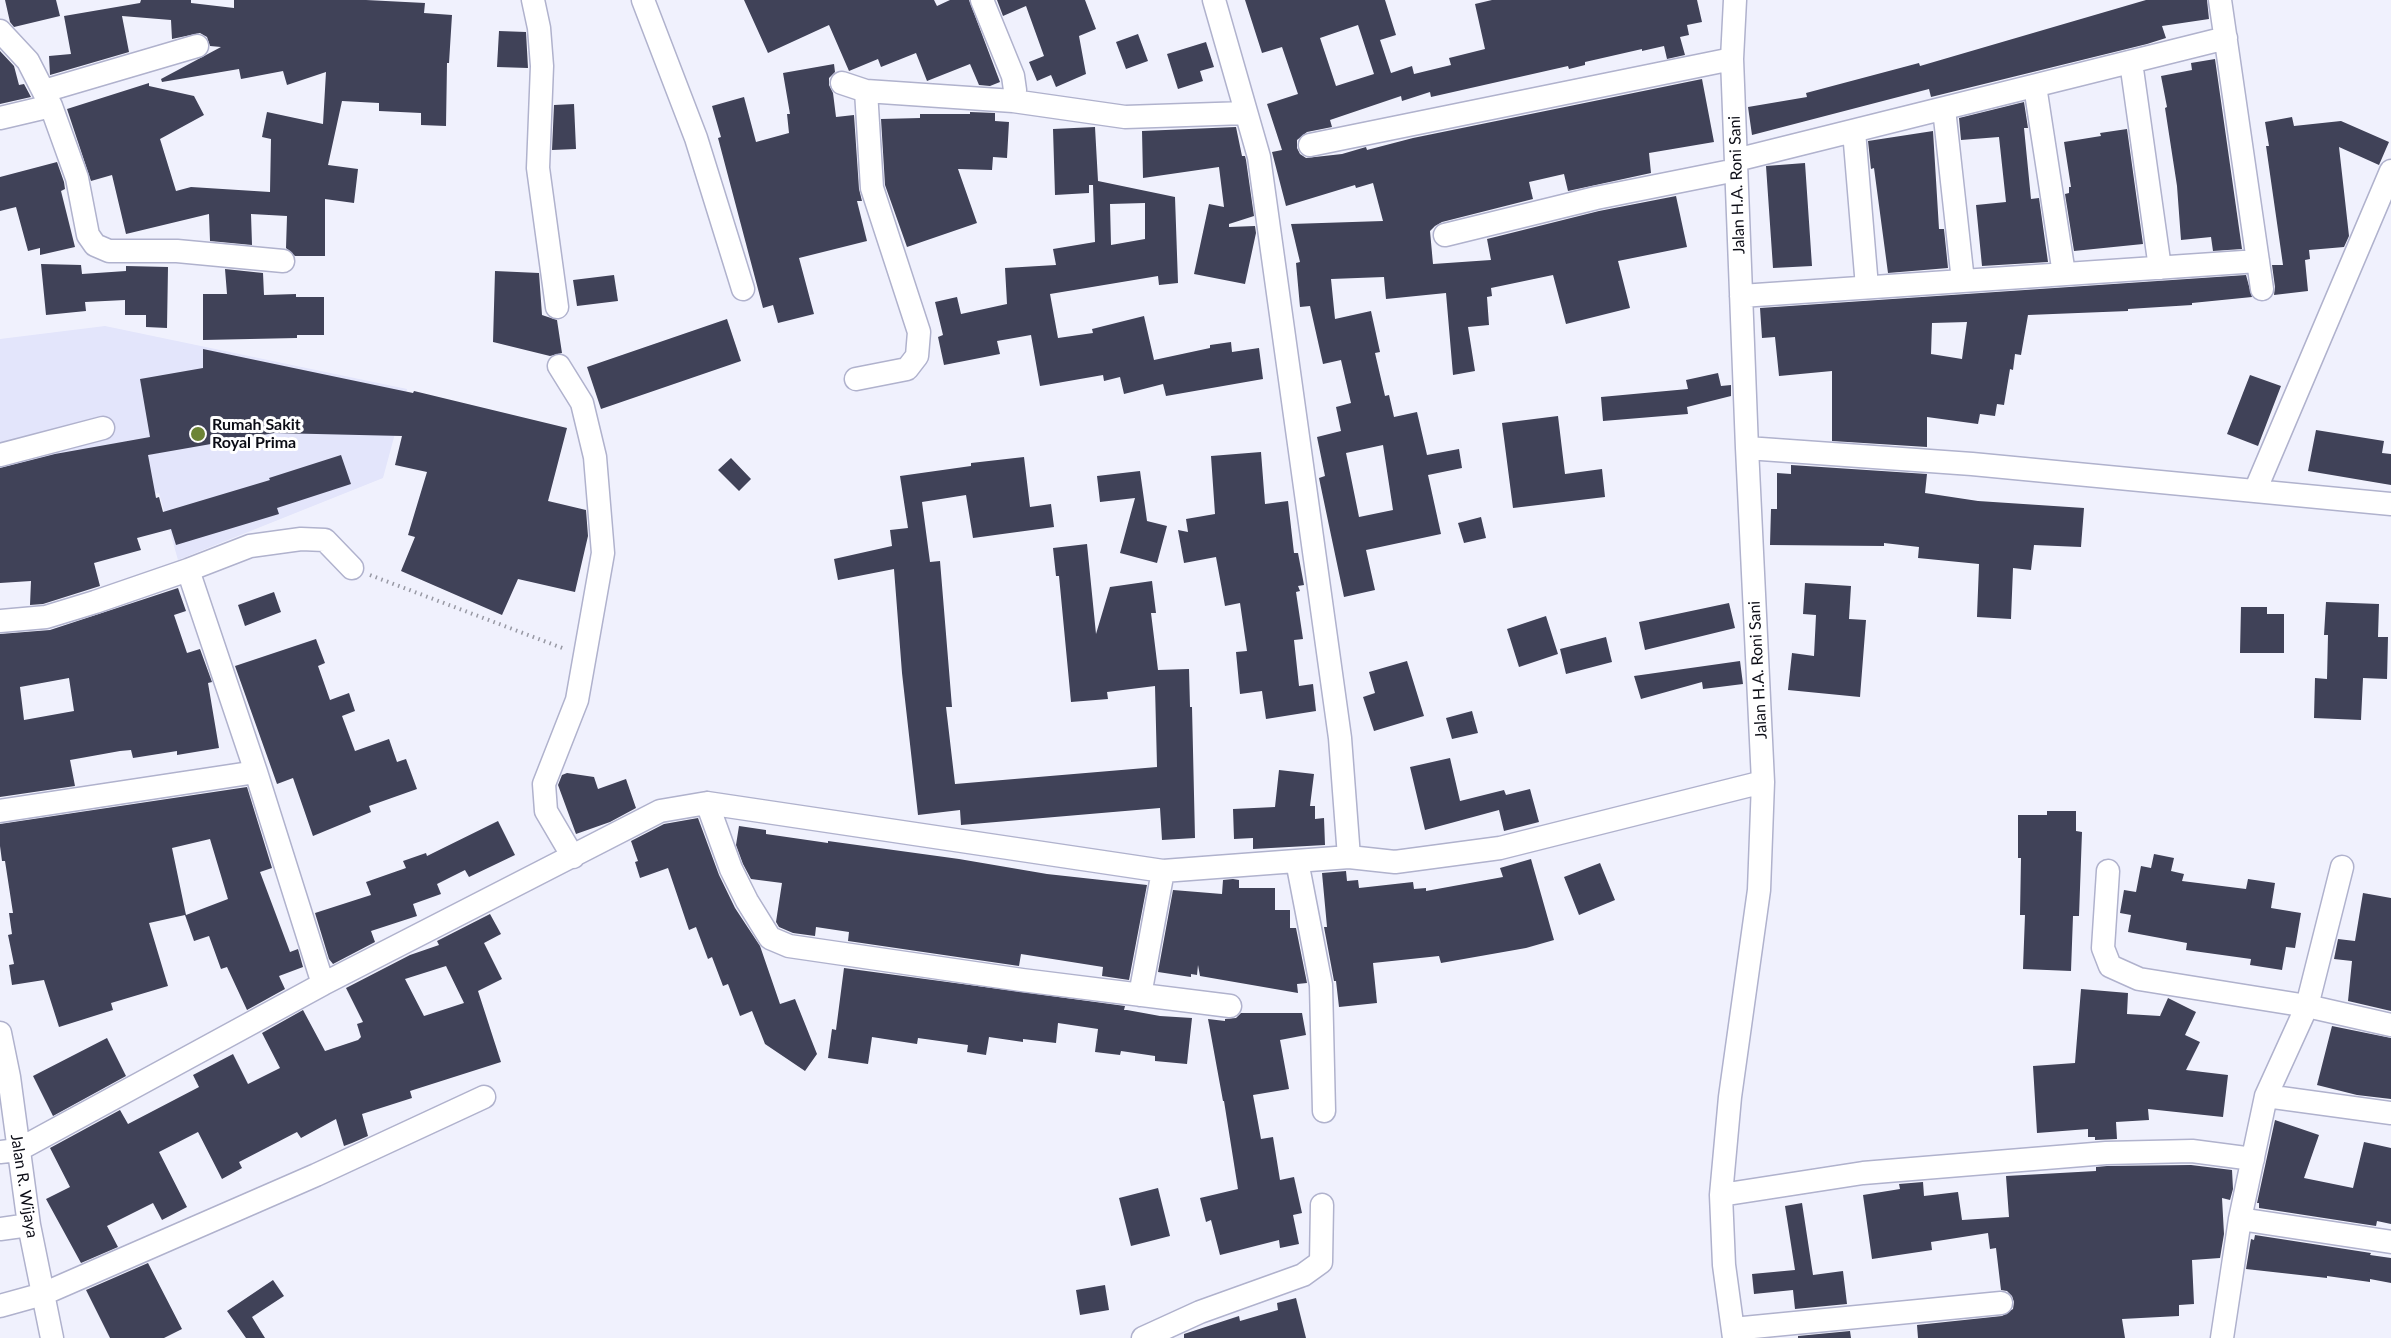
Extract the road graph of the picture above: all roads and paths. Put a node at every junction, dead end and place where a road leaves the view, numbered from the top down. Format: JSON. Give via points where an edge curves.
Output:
{"nodes":[{"id":1,"x":533,"y":0,"type":"edge"},
{"id":2,"x":643,"y":0,"type":"edge"},
{"id":3,"x":982,"y":0,"type":"edge"},
{"id":4,"x":1214,"y":0,"type":"edge"},
{"id":5,"x":1735,"y":0,"type":"edge"},
{"id":6,"x":2220,"y":0,"type":"edge"},
{"id":7,"x":0,"y":31,"type":"edge"},
{"id":8,"x":2226,"y":38,"type":"junction"},
{"id":9,"x":197,"y":46,"type":"dead end"},
{"id":10,"x":1732,"y":58,"type":"junction"},
{"id":11,"x":2131,"y":62,"type":"junction"},
{"id":12,"x":842,"y":83,"type":"dead end"},
{"id":13,"x":2035,"y":86,"type":"junction"},
{"id":14,"x":866,"y":91,"type":"junction"},
{"id":15,"x":48,"y":98,"type":"junction"},
{"id":16,"x":1013,"y":101,"type":"junction"},
{"id":17,"x":1944,"y":109,"type":"junction"},
{"id":18,"x":1246,"y":113,"type":"junction"},
{"id":19,"x":0,"y":118,"type":"edge"},
{"id":20,"x":1854,"y":131,"type":"junction"},
{"id":21,"x":1311,"y":145,"type":"dead end"},
{"id":22,"x":1736,"y":165,"type":"junction"},
{"id":23,"x":2391,"y":171,"type":"edge"},
{"id":24,"x":1445,"y":235,"type":"dead end"},
{"id":25,"x":283,"y":261,"type":"dead end"},
{"id":26,"x":2258,"y":261,"type":"junction"},
{"id":27,"x":2160,"y":268,"type":"junction"},
{"id":28,"x":2064,"y":274,"type":"junction"},
{"id":29,"x":1964,"y":281,"type":"junction"},
{"id":30,"x":1867,"y":287,"type":"junction"},
{"id":31,"x":743,"y":289,"type":"dead end"},
{"id":32,"x":2262,"y":289,"type":"dead end"},
{"id":33,"x":1741,"y":296,"type":"junction"},
{"id":34,"x":557,"y":307,"type":"dead end"},
{"id":35,"x":559,"y":366,"type":"dead end"},
{"id":36,"x":856,"y":379,"type":"dead end"},
{"id":37,"x":103,"y":429,"type":"dead end"},
{"id":38,"x":1747,"y":448,"type":"junction"},
{"id":39,"x":0,"y":455,"type":"edge"},
{"id":40,"x":2255,"y":491,"type":"junction"},
{"id":41,"x":2391,"y":504,"type":"edge"},
{"id":42,"x":352,"y":568,"type":"joint"},
{"id":43,"x":188,"y":570,"type":"junction"},
{"id":44,"x":0,"y":621,"type":"edge"},
{"id":45,"x":586,"y":658,"type":"junction"},
{"id":46,"x":256,"y":772,"type":"junction"},
{"id":47,"x":1763,"y":782,"type":"junction"},
{"id":48,"x":707,"y":803,"type":"junction"},
{"id":49,"x":0,"y":811,"type":"edge"},
{"id":50,"x":573,"y":857,"type":"junction"},
{"id":51,"x":1349,"y":857,"type":"junction"},
{"id":52,"x":1297,"y":861,"type":"junction"},
{"id":53,"x":2342,"y":867,"type":"dead end"},
{"id":54,"x":1163,"y":871,"type":"junction"},
{"id":55,"x":2108,"y":871,"type":"dead end"},
{"id":56,"x":323,"y":984,"type":"junction"},
{"id":57,"x":1140,"y":995,"type":"junction"},
{"id":58,"x":1230,"y":1006,"type":"dead end"},
{"id":59,"x":2307,"y":1006,"type":"junction"},
{"id":60,"x":2391,"y":1025,"type":"edge"},
{"id":61,"x":0,"y":1033,"type":"edge"},
{"id":62,"x":4,"y":1077,"type":"edge"},
{"id":63,"x":2266,"y":1096,"type":"junction"},
{"id":64,"x":484,"y":1097,"type":"dead end"},
{"id":65,"x":1324,"y":1111,"type":"dead end"},
{"id":66,"x":2391,"y":1113,"type":"edge"},
{"id":67,"x":9,"y":1151,"type":"edge"},
{"id":68,"x":2253,"y":1159,"type":"junction"},
{"id":69,"x":1721,"y":1195,"type":"junction"},
{"id":70,"x":1322,"y":1205,"type":"dead end"},
{"id":71,"x":2240,"y":1219,"type":"junction"},
{"id":72,"x":29,"y":1225,"type":"junction"},
{"id":73,"x":0,"y":1229,"type":"edge"},
{"id":74,"x":2391,"y":1242,"type":"edge"},
{"id":75,"x":43,"y":1294,"type":"junction"},
{"id":76,"x":2001,"y":1303,"type":"dead end"},
{"id":77,"x":0,"y":1306,"type":"edge"},
{"id":78,"x":1734,"y":1334,"type":"edge"},
{"id":79,"x":52,"y":1338,"type":"edge"},
{"id":80,"x":1143,"y":1338,"type":"edge"},
{"id":81,"x":2222,"y":1338,"type":"edge"}],
"edges":[{"from":1,"to":34,"type":"street","via":[[541,42],[538,168]]},
{"from":2,"to":31,"type":"street","via":[[696,138]]},
{"from":3,"to":16,"type":"street","via":[[1012,76]]},
{"from":4,"to":18,"type":"street"},
{"from":5,"to":10,"type":"street","name":"Jalan H.A. Roni Sani"},
{"from":6,"to":8,"type":"street"},
{"from":7,"to":15,"type":"street","via":[[28,61]]},
{"from":8,"to":11,"type":"street"},
{"from":8,"to":26,"type":"street"},
{"from":9,"to":15,"type":"street"},
{"from":10,"to":21,"type":"street"},
{"from":10,"to":22,"type":"street","name":"Jalan H.A. Roni Sani"},
{"from":11,"to":13,"type":"street"},
{"from":11,"to":27,"type":"street"},
{"from":12,"to":14,"type":"street"},
{"from":13,"to":17,"type":"street"},
{"from":13,"to":28,"type":"street"},
{"from":14,"to":16,"type":"street"},
{"from":14,"to":36,"type":"street","via":[[872,188],[919,332],[917,356],[907,369]]},
{"from":15,"to":19,"type":"street"},
{"from":15,"to":25,"type":"street","via":[[77,178],[88,235],[95,245],[109,251],[177,251]]},
{"from":16,"to":18,"type":"street","via":[[1125,117]]},
{"from":17,"to":20,"type":"street"},
{"from":17,"to":29,"type":"street"},
{"from":18,"to":51,"type":"street","via":[[1258,157],[1340,738]]},
{"from":20,"to":22,"type":"street"},
{"from":20,"to":30,"type":"street"},
{"from":22,"to":24,"type":"street"},
{"from":22,"to":33,"type":"street","name":"Jalan H.A. Roni Sani"},
{"from":23,"to":40,"type":"street"},
{"from":26,"to":27,"type":"street"},
{"from":26,"to":32,"type":"street"},
{"from":27,"to":28,"type":"street"},
{"from":28,"to":29,"type":"street"},
{"from":29,"to":30,"type":"street"},
{"from":30,"to":33,"type":"street"},
{"from":33,"to":38,"type":"street","name":"Jalan H.A. Roni Sani"},
{"from":35,"to":45,"type":"street","via":[[582,403],[594,457],[603,542]]},
{"from":37,"to":39,"type":"street"},
{"from":38,"to":40,"type":"street","via":[[1972,464]]},
{"from":38,"to":47,"type":"street","name":"Jalan H.A. Roni Sani"},
{"from":40,"to":41,"type":"street"},
{"from":42,"to":43,"type":"street","via":[[325,540],[301,539],[250,546]]},
{"from":42,"to":45,"type":"path"},
{"from":43,"to":44,"type":"street","via":[[46,617]]},
{"from":43,"to":46,"type":"street"},
{"from":45,"to":50,"type":"street","via":[[577,700],[544,784],[546,811]]},
{"from":46,"to":49,"type":"street"},
{"from":46,"to":56,"type":"street"},
{"from":47,"to":51,"type":"street","via":[[1500,848],[1395,862]]},
{"from":47,"to":69,"type":"street","name":"Jalan H.A. Roni Sani","via":[[1759,890],[1730,1097]]},
{"from":48,"to":50,"type":"street","via":[[660,811]]},
{"from":48,"to":54,"type":"street"},
{"from":48,"to":57,"type":"street","via":[[747,901],[770,938],[779,943]]},
{"from":50,"to":56,"type":"street"},
{"from":51,"to":52,"type":"street"},
{"from":52,"to":54,"type":"street"},
{"from":52,"to":65,"type":"street","via":[[1321,985]]},
{"from":53,"to":59,"type":"street"},
{"from":54,"to":57,"type":"street"},
{"from":55,"to":59,"type":"street","via":[[2103,948],[2110,966],[2139,979]]},
{"from":56,"to":67,"type":"street"},
{"from":57,"to":58,"type":"street"},
{"from":59,"to":60,"type":"street"},
{"from":59,"to":63,"type":"street"},
{"from":61,"to":62,"type":"street","name":"Jalan R. Wijaya"},
{"from":62,"to":67,"type":"street","name":"Jalan R. Wijaya"},
{"from":63,"to":66,"type":"street"},
{"from":63,"to":68,"type":"street"},
{"from":64,"to":75,"type":"street"},
{"from":67,"to":72,"type":"street","name":"Jalan R. Wijaya"},
{"from":68,"to":69,"type":"street","via":[[2192,1151],[2106,1153],[1863,1173]]},
{"from":68,"to":71,"type":"street"},
{"from":69,"to":78,"type":"street","name":"Jalan H.A. Roni Sani","via":[[1724,1264]]},
{"from":70,"to":80,"type":"street","via":[[1321,1262],[1303,1275],[1200,1312]]},
{"from":71,"to":74,"type":"street"},
{"from":71,"to":81,"type":"street"},
{"from":72,"to":73,"type":"street"},
{"from":72,"to":75,"type":"street","name":"Jalan R. Wijaya"},
{"from":75,"to":77,"type":"street"},
{"from":75,"to":79,"type":"street","name":"Jalan R. Wijaya"},
{"from":76,"to":78,"type":"street"}]}
